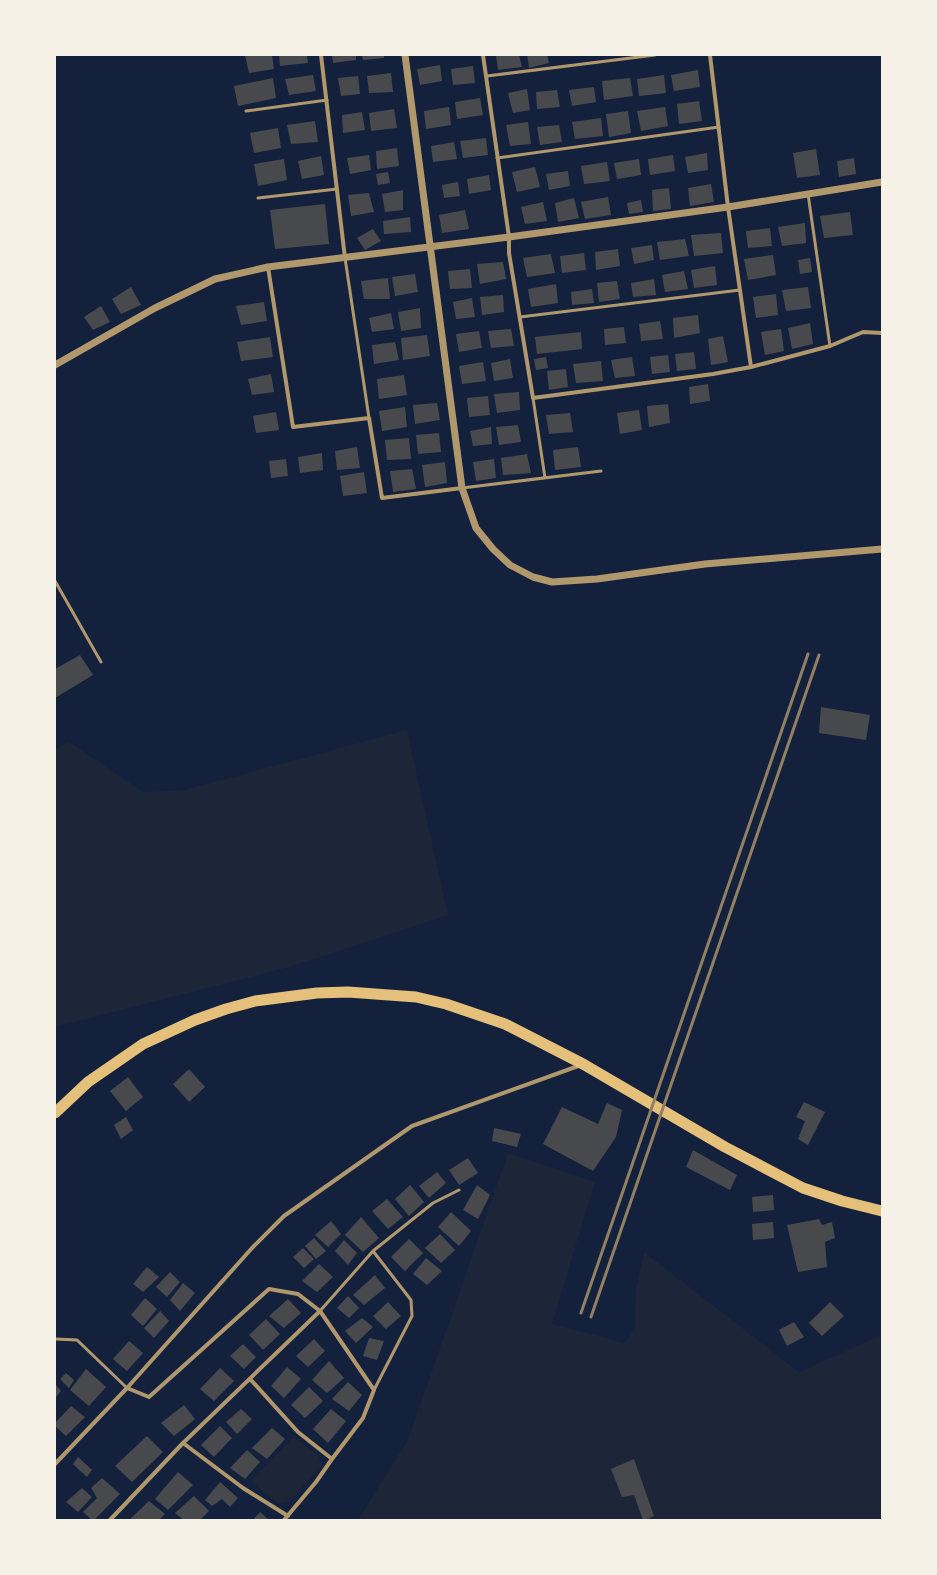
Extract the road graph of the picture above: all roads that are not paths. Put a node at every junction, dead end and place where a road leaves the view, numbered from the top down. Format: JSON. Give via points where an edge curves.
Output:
{"nodes":[{"id":1,"x":321,"y":55,"type":"edge"},
{"id":2,"x":405,"y":55,"type":"edge"},
{"id":3,"x":483,"y":55,"type":"edge"},
{"id":4,"x":655,"y":55,"type":"edge"},
{"id":5,"x":710,"y":55,"type":"edge"},
{"id":6,"x":487,"y":76,"type":"junction"},
{"id":7,"x":327,"y":100,"type":"junction"},
{"id":8,"x":246,"y":111,"type":"dead end"},
{"id":9,"x":719,"y":127,"type":"junction"},
{"id":10,"x":497,"y":158,"type":"junction"},
{"id":11,"x":882,"y":182,"type":"edge"},
{"id":12,"x":337,"y":189,"type":"junction"},
{"id":13,"x":808,"y":194,"type":"junction"},
{"id":14,"x":258,"y":198,"type":"dead end"},
{"id":15,"x":728,"y":207,"type":"junction"},
{"id":16,"x":509,"y":237,"type":"junction"},
{"id":17,"x":431,"y":247,"type":"junction"},
{"id":18,"x":345,"y":258,"type":"junction"},
{"id":19,"x":268,"y":267,"type":"junction"},
{"id":20,"x":740,"y":290,"type":"junction"},
{"id":21,"x":520,"y":317,"type":"junction"},
{"id":22,"x":882,"y":333,"type":"edge"},
{"id":23,"x":830,"y":346,"type":"junction"},
{"id":24,"x":55,"y":365,"type":"edge"},
{"id":25,"x":751,"y":367,"type":"junction"},
{"id":26,"x":533,"y":398,"type":"junction"},
{"id":27,"x":369,"y":418,"type":"junction"},
{"id":28,"x":601,"y":472,"type":"dead end"},
{"id":29,"x":545,"y":478,"type":"junction"},
{"id":30,"x":462,"y":488,"type":"junction"},
{"id":31,"x":882,"y":549,"type":"edge"},
{"id":32,"x":55,"y":581,"type":"edge"},
{"id":33,"x":101,"y":662,"type":"dead end"},
{"id":34,"x":583,"y":1064,"type":"junction"},
{"id":35,"x":55,"y":1112,"type":"edge"},
{"id":36,"x":459,"y":1190,"type":"dead end"},
{"id":37,"x":882,"y":1211,"type":"edge"},
{"id":38,"x":373,"y":1252,"type":"junction"},
{"id":39,"x":320,"y":1312,"type":"junction"},
{"id":40,"x":55,"y":1339,"type":"edge"},
{"id":41,"x":251,"y":1380,"type":"junction"},
{"id":42,"x":127,"y":1388,"type":"junction"},
{"id":43,"x":374,"y":1390,"type":"junction"},
{"id":44,"x":183,"y":1444,"type":"junction"},
{"id":45,"x":332,"y":1459,"type":"junction"},
{"id":46,"x":55,"y":1464,"type":"edge"},
{"id":47,"x":286,"y":1518,"type":"edge"},
{"id":48,"x":110,"y":1520,"type":"edge"}],
"edges":[{"from":1,"to":7,"type":"street"},
{"from":2,"to":17,"type":"street"},
{"from":3,"to":6,"type":"street"},
{"from":4,"to":6,"type":"lane"},
{"from":5,"to":9,"type":"street"},
{"from":6,"to":10,"type":"street"},
{"from":7,"to":8,"type":"lane"},
{"from":7,"to":12,"type":"street"},
{"from":9,"to":10,"type":"lane"},
{"from":9,"to":15,"type":"street"},
{"from":10,"to":16,"type":"street"},
{"from":11,"to":13,"type":"street"},
{"from":12,"to":14,"type":"lane"},
{"from":12,"to":18,"type":"street"},
{"from":13,"to":15,"type":"street"},
{"from":13,"to":23,"type":"lane"},
{"from":15,"to":16,"type":"street"},
{"from":15,"to":20,"type":"street"},
{"from":16,"to":17,"type":"street"},
{"from":16,"to":21,"type":"street","via":[[509,253]]},
{"from":17,"to":18,"type":"street"},
{"from":17,"to":30,"type":"street"},
{"from":18,"to":19,"type":"street"},
{"from":18,"to":27,"type":"lane"},
{"from":19,"to":24,"type":"street","via":[[215,279],[155,308]]},
{"from":19,"to":27,"type":"street","via":[[293,427]]},
{"from":20,"to":21,"type":"lane"},
{"from":20,"to":25,"type":"street"},
{"from":21,"to":26,"type":"street"},
{"from":22,"to":23,"type":"street","via":[[863,332]]},
{"from":23,"to":25,"type":"street"},
{"from":25,"to":26,"type":"street"},
{"from":26,"to":29,"type":"lane"},
{"from":27,"to":30,"type":"street","via":[[382,498]]},
{"from":28,"to":29,"type":"lane"},
{"from":29,"to":30,"type":"lane"},
{"from":30,"to":31,"type":"street","via":[[476,528],[493,549],[510,565],[533,577],[552,582],[705,564]]},
{"from":32,"to":33,"type":"lane"},
{"from":34,"to":35,"type":"highway","via":[[505,1024],[446,1004],[416,997],[385,994],[317,993],[255,1001],[226,1009],[170,1031],[116,1062],[88,1082]]},
{"from":34,"to":37,"type":"highway","via":[[725,1147],[803,1188]]},
{"from":34,"to":42,"type":"street","via":[[412,1126],[290,1212],[252,1248]]},
{"from":36,"to":38,"type":"lane","via":[[433,1203]]},
{"from":38,"to":39,"type":"lane"},
{"from":38,"to":43,"type":"lane","via":[[411,1300],[412,1306],[412,1316]]},
{"from":39,"to":41,"type":"street"},
{"from":39,"to":42,"type":"street","via":[[298,1294],[269,1289],[149,1397]]},
{"from":39,"to":43,"type":"street"},
{"from":40,"to":42,"type":"lane","via":[[76,1340]]},
{"from":41,"to":44,"type":"street"},
{"from":41,"to":45,"type":"street","via":[[298,1432]]},
{"from":42,"to":46,"type":"street"},
{"from":43,"to":45,"type":"street","via":[[363,1418]]},
{"from":44,"to":47,"type":"street"},
{"from":44,"to":48,"type":"street"},
{"from":45,"to":47,"type":"street"}]}
